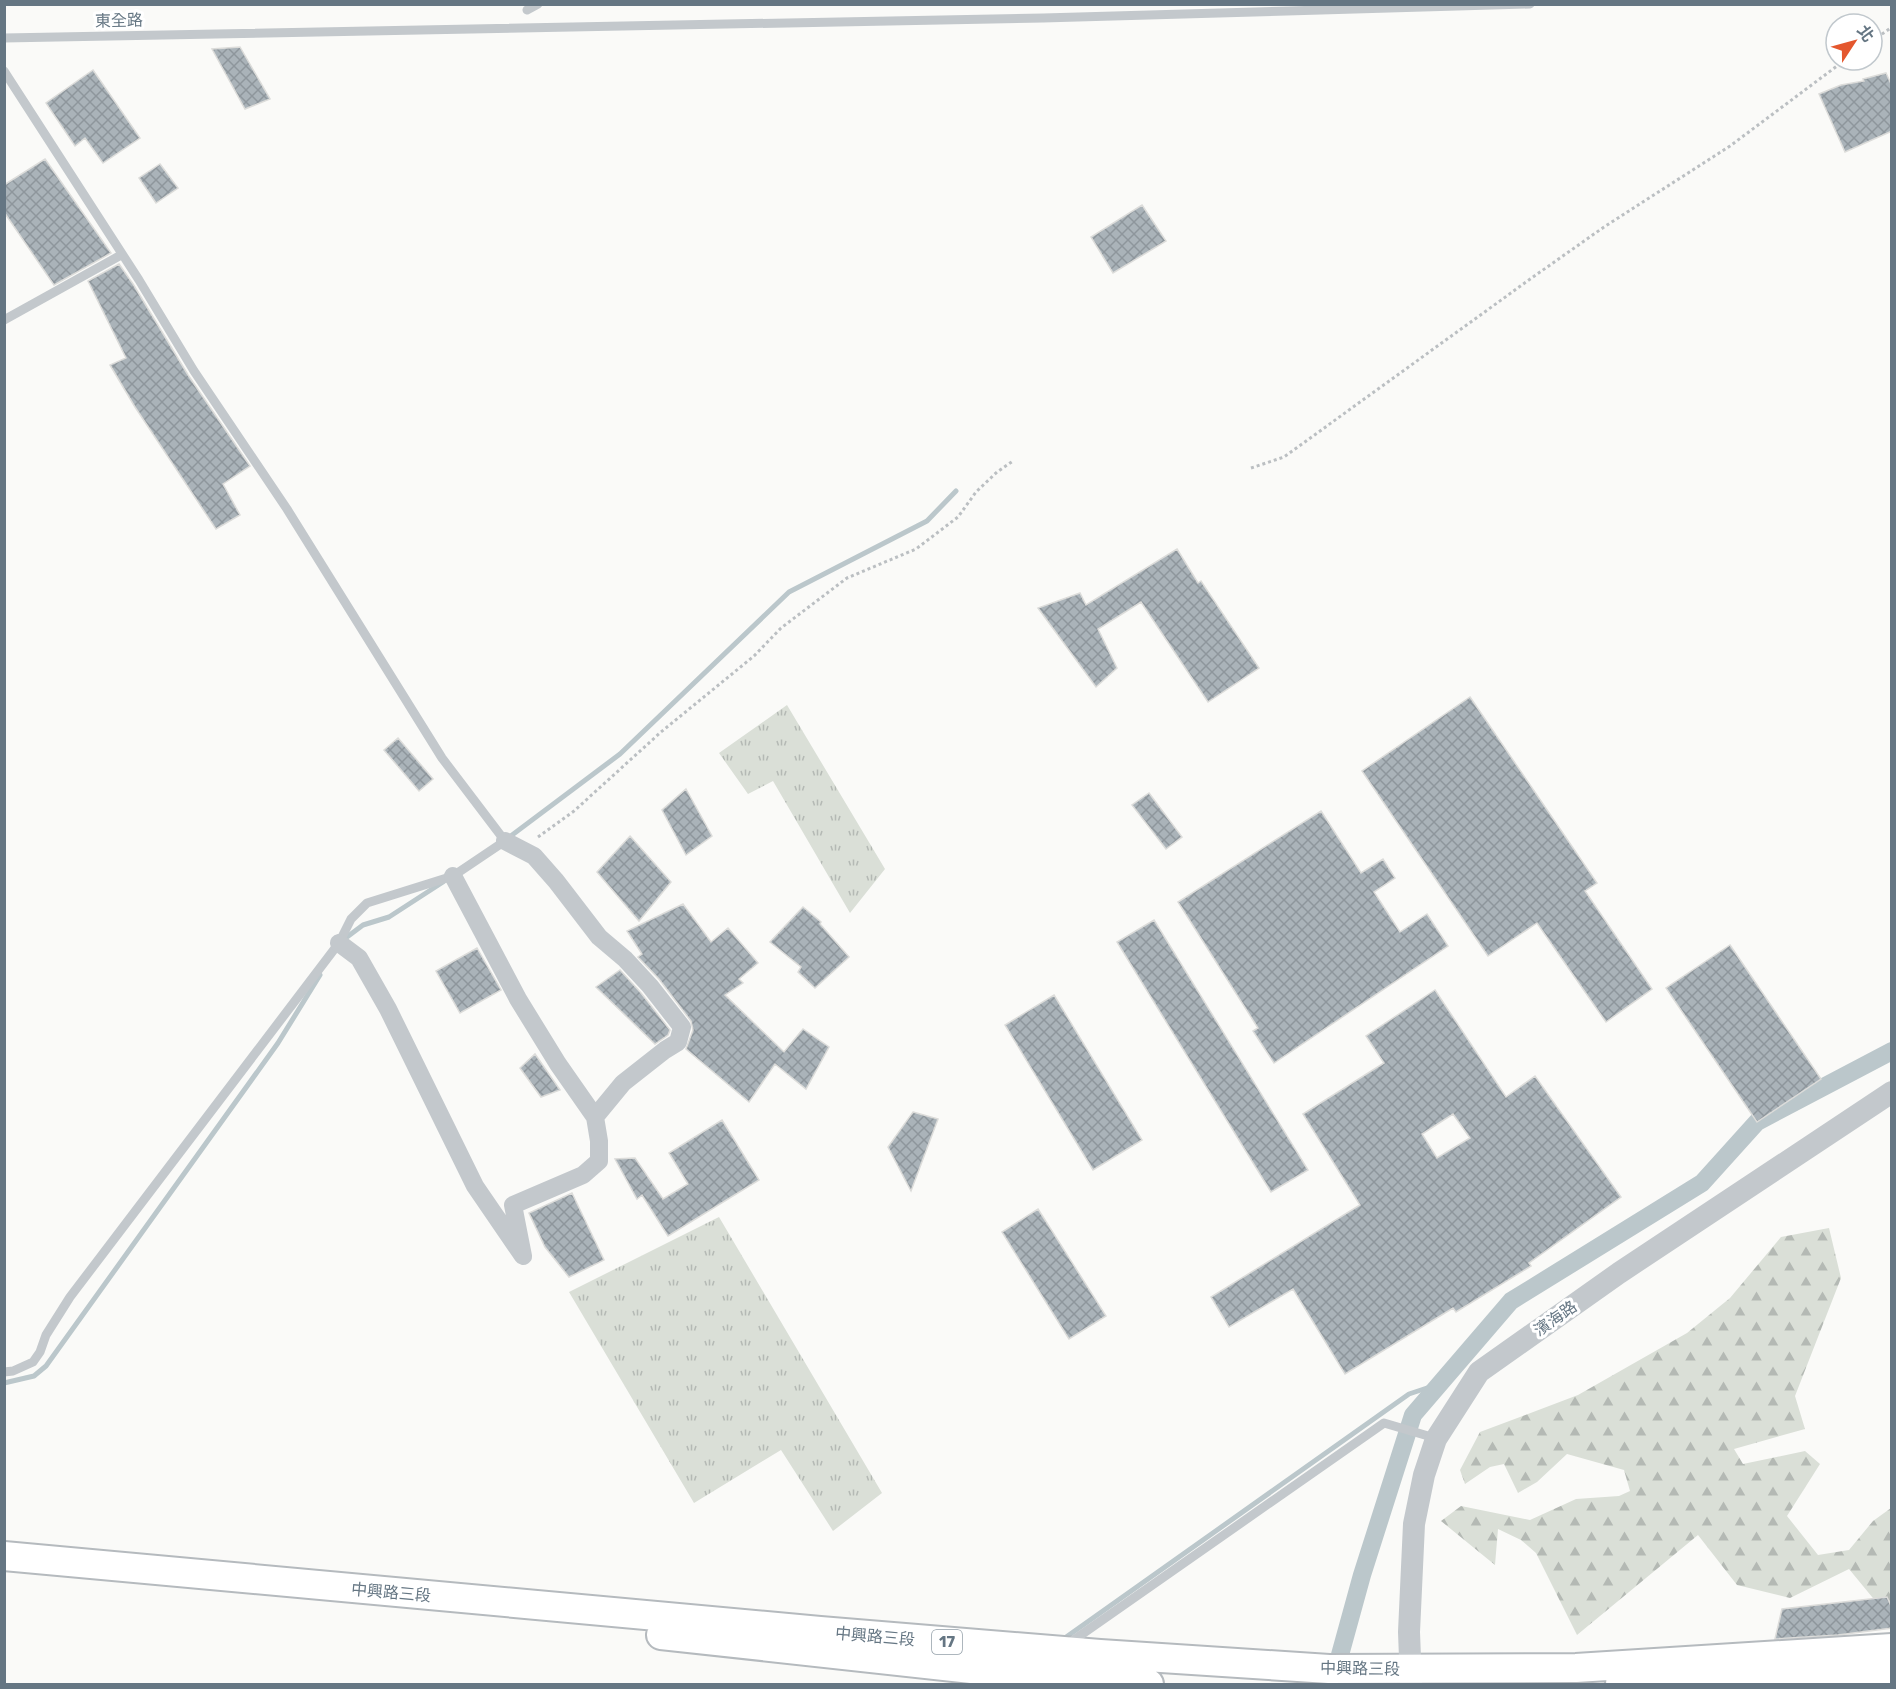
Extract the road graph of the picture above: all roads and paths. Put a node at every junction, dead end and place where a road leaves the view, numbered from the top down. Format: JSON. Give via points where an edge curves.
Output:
{"nodes":[{"id":1,"x":538,"y":4,"type":"edge"},
{"id":2,"x":1530,"y":4,"type":"edge"},
{"id":3,"x":527,"y":10,"type":"dead end"},
{"id":4,"x":4,"y":38,"type":"edge"},
{"id":5,"x":4,"y":71,"type":"edge"},
{"id":6,"x":1829,"y":72,"type":"edge"},
{"id":7,"x":121,"y":255,"type":"junction"},
{"id":8,"x":4,"y":320,"type":"edge"},
{"id":9,"x":1013,"y":462,"type":"dead end"},
{"id":10,"x":1251,"y":468,"type":"dead end"},
{"id":11,"x":505,"y":841,"type":"junction"},
{"id":12,"x":453,"y":876,"type":"junction"},
{"id":13,"x":339,"y":943,"type":"junction"},
{"id":14,"x":1892,"y":1092,"type":"edge"},
{"id":15,"x":595,"y":1117,"type":"junction"},
{"id":16,"x":4,"y":1372,"type":"edge"},
{"id":17,"x":1436,"y":1439,"type":"junction"},
{"id":18,"x":4,"y":1556,"type":"edge"},
{"id":19,"x":4,"y":1572,"type":"edge"},
{"id":20,"x":1892,"y":1648,"type":"edge"},
{"id":21,"x":1059,"y":1651,"type":"junction"},
{"id":22,"x":1892,"y":1670,"type":"edge"},
{"id":23,"x":1362,"y":1677,"type":"edge"},
{"id":24,"x":1411,"y":1677,"type":"edge"},
{"id":25,"x":1019,"y":1680,"type":"edge"},
{"id":26,"x":1149,"y":1684,"type":"edge"},
{"id":27,"x":1620,"y":1684,"type":"edge"}],
"edges":[{"from":1,"to":3,"type":"lane"},
{"from":2,"to":4,"type":"lane","name":"東全路","via":[[1042,18]]},
{"from":5,"to":7,"type":"lane"},
{"from":6,"to":10,"type":"path","via":[[1730,146],[1604,227],[1284,457]]},
{"from":7,"to":8,"type":"lane"},
{"from":7,"to":11,"type":"lane","via":[[442,758]]},
{"from":9,"to":11,"type":"path","via":[[975,492],[958,517],[916,549],[847,578],[781,628],[754,656],[661,732],[574,811],[524,848]]},
{"from":11,"to":12,"type":"lane"},
{"from":11,"to":15,"type":"street","via":[[534,856],[598,937],[625,959],[682,1027],[678,1042],[623,1083]]},
{"from":12,"to":13,"type":"lane","via":[[367,903],[351,919]]},
{"from":12,"to":15,"type":"street","via":[[518,999]]},
{"from":13,"to":15,"type":"street","via":[[359,958],[365,968],[475,1186],[523,1256],[513,1205],[583,1175],[599,1161]]},
{"from":13,"to":16,"type":"lane","via":[[70,1297],[33,1362]]},
{"from":14,"to":17,"type":"street","name":"濱海路","via":[[1619,1273],[1479,1372]]},
{"from":17,"to":21,"type":"lane","via":[[1384,1424]]},
{"from":17,"to":24,"type":"street","name":"濱海路","via":[[1414,1524]]},
{"from":18,"to":21,"type":"main road","name":"中興路三段","number":"17"},
{"from":19,"to":25,"type":"main road","name":"中興路三段","number":"17","via":[[613,1630]]},
{"from":20,"to":24,"type":"main road","name":"中興路三段","number":"17"},
{"from":21,"to":23,"type":"main road","name":"中興路三段","number":"17","via":[[1329,1669]]},
{"from":21,"to":25,"type":"street"},
{"from":22,"to":27,"type":"main road"},
{"from":23,"to":24,"type":"main road","name":"中興路三段","number":"17"},
{"from":25,"to":26,"type":"main road","name":"中興路三段","number":"17","via":[[1075,1677]]}]}
